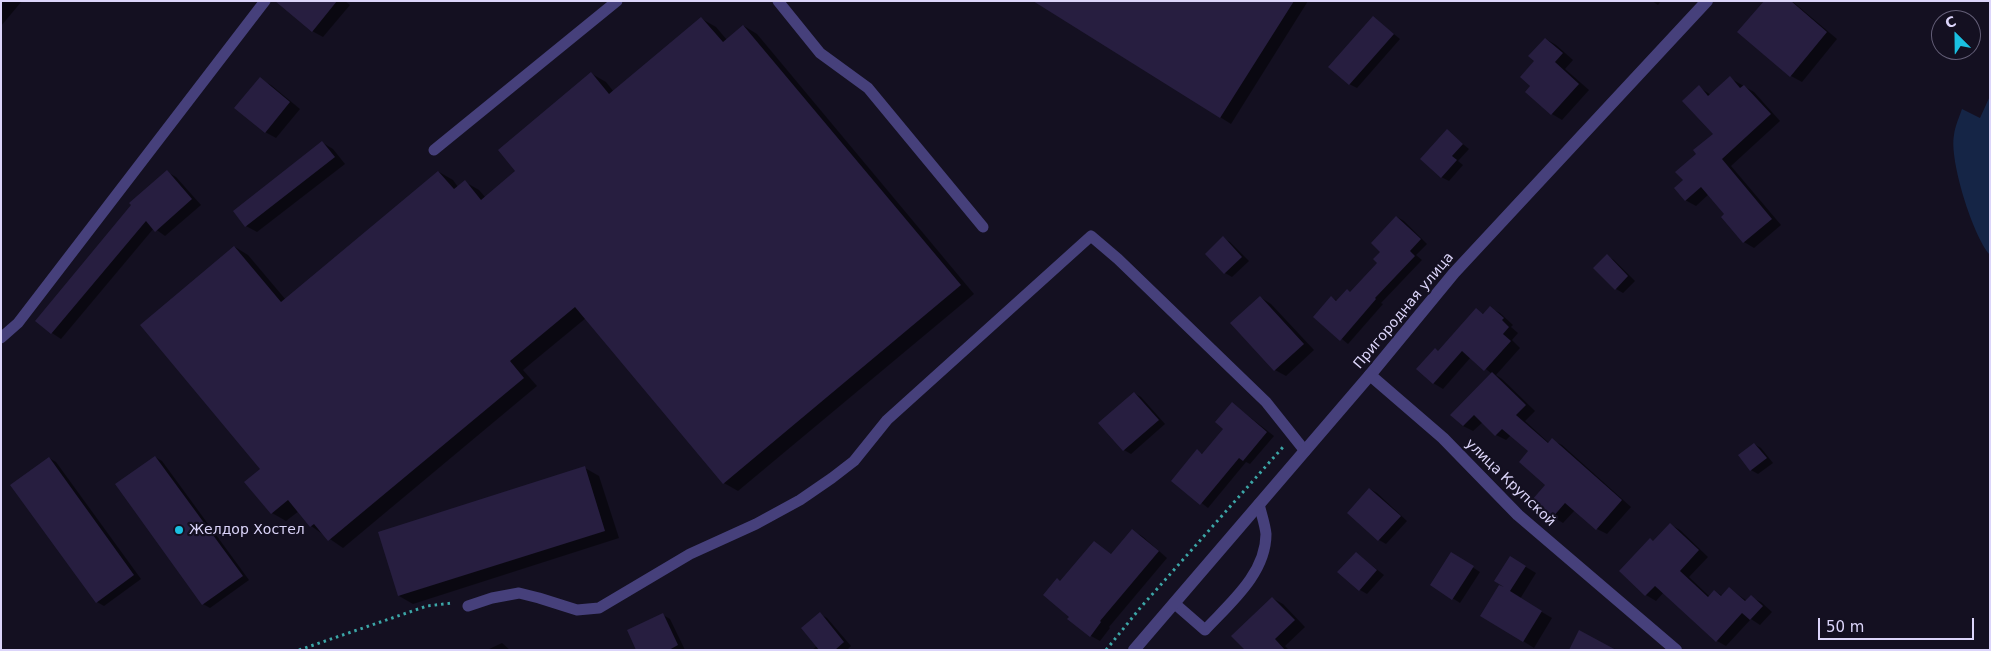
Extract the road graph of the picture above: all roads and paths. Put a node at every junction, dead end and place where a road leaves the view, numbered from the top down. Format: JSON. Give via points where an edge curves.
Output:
{"nodes":[{"id":1,"x":265,"y":1,"type":"edge"},
{"id":2,"x":617,"y":1,"type":"edge"},
{"id":3,"x":778,"y":1,"type":"edge"},
{"id":4,"x":1707,"y":1,"type":"edge"},
{"id":5,"x":434,"y":150,"type":"dead end"},
{"id":6,"x":983,"y":227,"type":"dead end"},
{"id":7,"x":1,"y":338,"type":"edge"},
{"id":8,"x":1370,"y":375,"type":"junction"},
{"id":9,"x":1305,"y":451,"type":"junction"},
{"id":10,"x":1259,"y":504,"type":"junction"},
{"id":11,"x":1174,"y":603,"type":"junction"},
{"id":12,"x":468,"y":606,"type":"joint"},
{"id":13,"x":299,"y":650,"type":"edge"},
{"id":14,"x":1134,"y":650,"type":"edge"},
{"id":15,"x":1676,"y":650,"type":"edge"}],
"edges":[{"from":1,"to":7,"type":"lane","via":[[18,322]]},
{"from":2,"to":5,"type":"lane"},
{"from":3,"to":6,"type":"lane","via":[[820,53],[868,88]]},
{"from":4,"to":8,"type":"street","name":"Пригородная улица","via":[[1454,274]]},
{"from":8,"to":9,"type":"street","name":"Пригородная улица"},
{"from":8,"to":15,"type":"street","name":"улица Крупской","via":[[1444,438],[1518,515]]},
{"from":9,"to":10,"type":"street","name":"Пригородная улица"},
{"from":9,"to":12,"type":"lane","via":[[1266,402],[1091,236],[887,420],[854,461],[800,500],[690,554],[599,608],[577,610],[519,593]]},
{"from":10,"to":11,"type":"street","name":"Пригородная улица"},
{"from":10,"to":11,"type":"lane","via":[[1266,533],[1264,551],[1245,588],[1204,630]]},
{"from":11,"to":14,"type":"street","name":"Пригородная улица"},
{"from":12,"to":13,"type":"path","via":[[459,603],[427,606]]}]}
